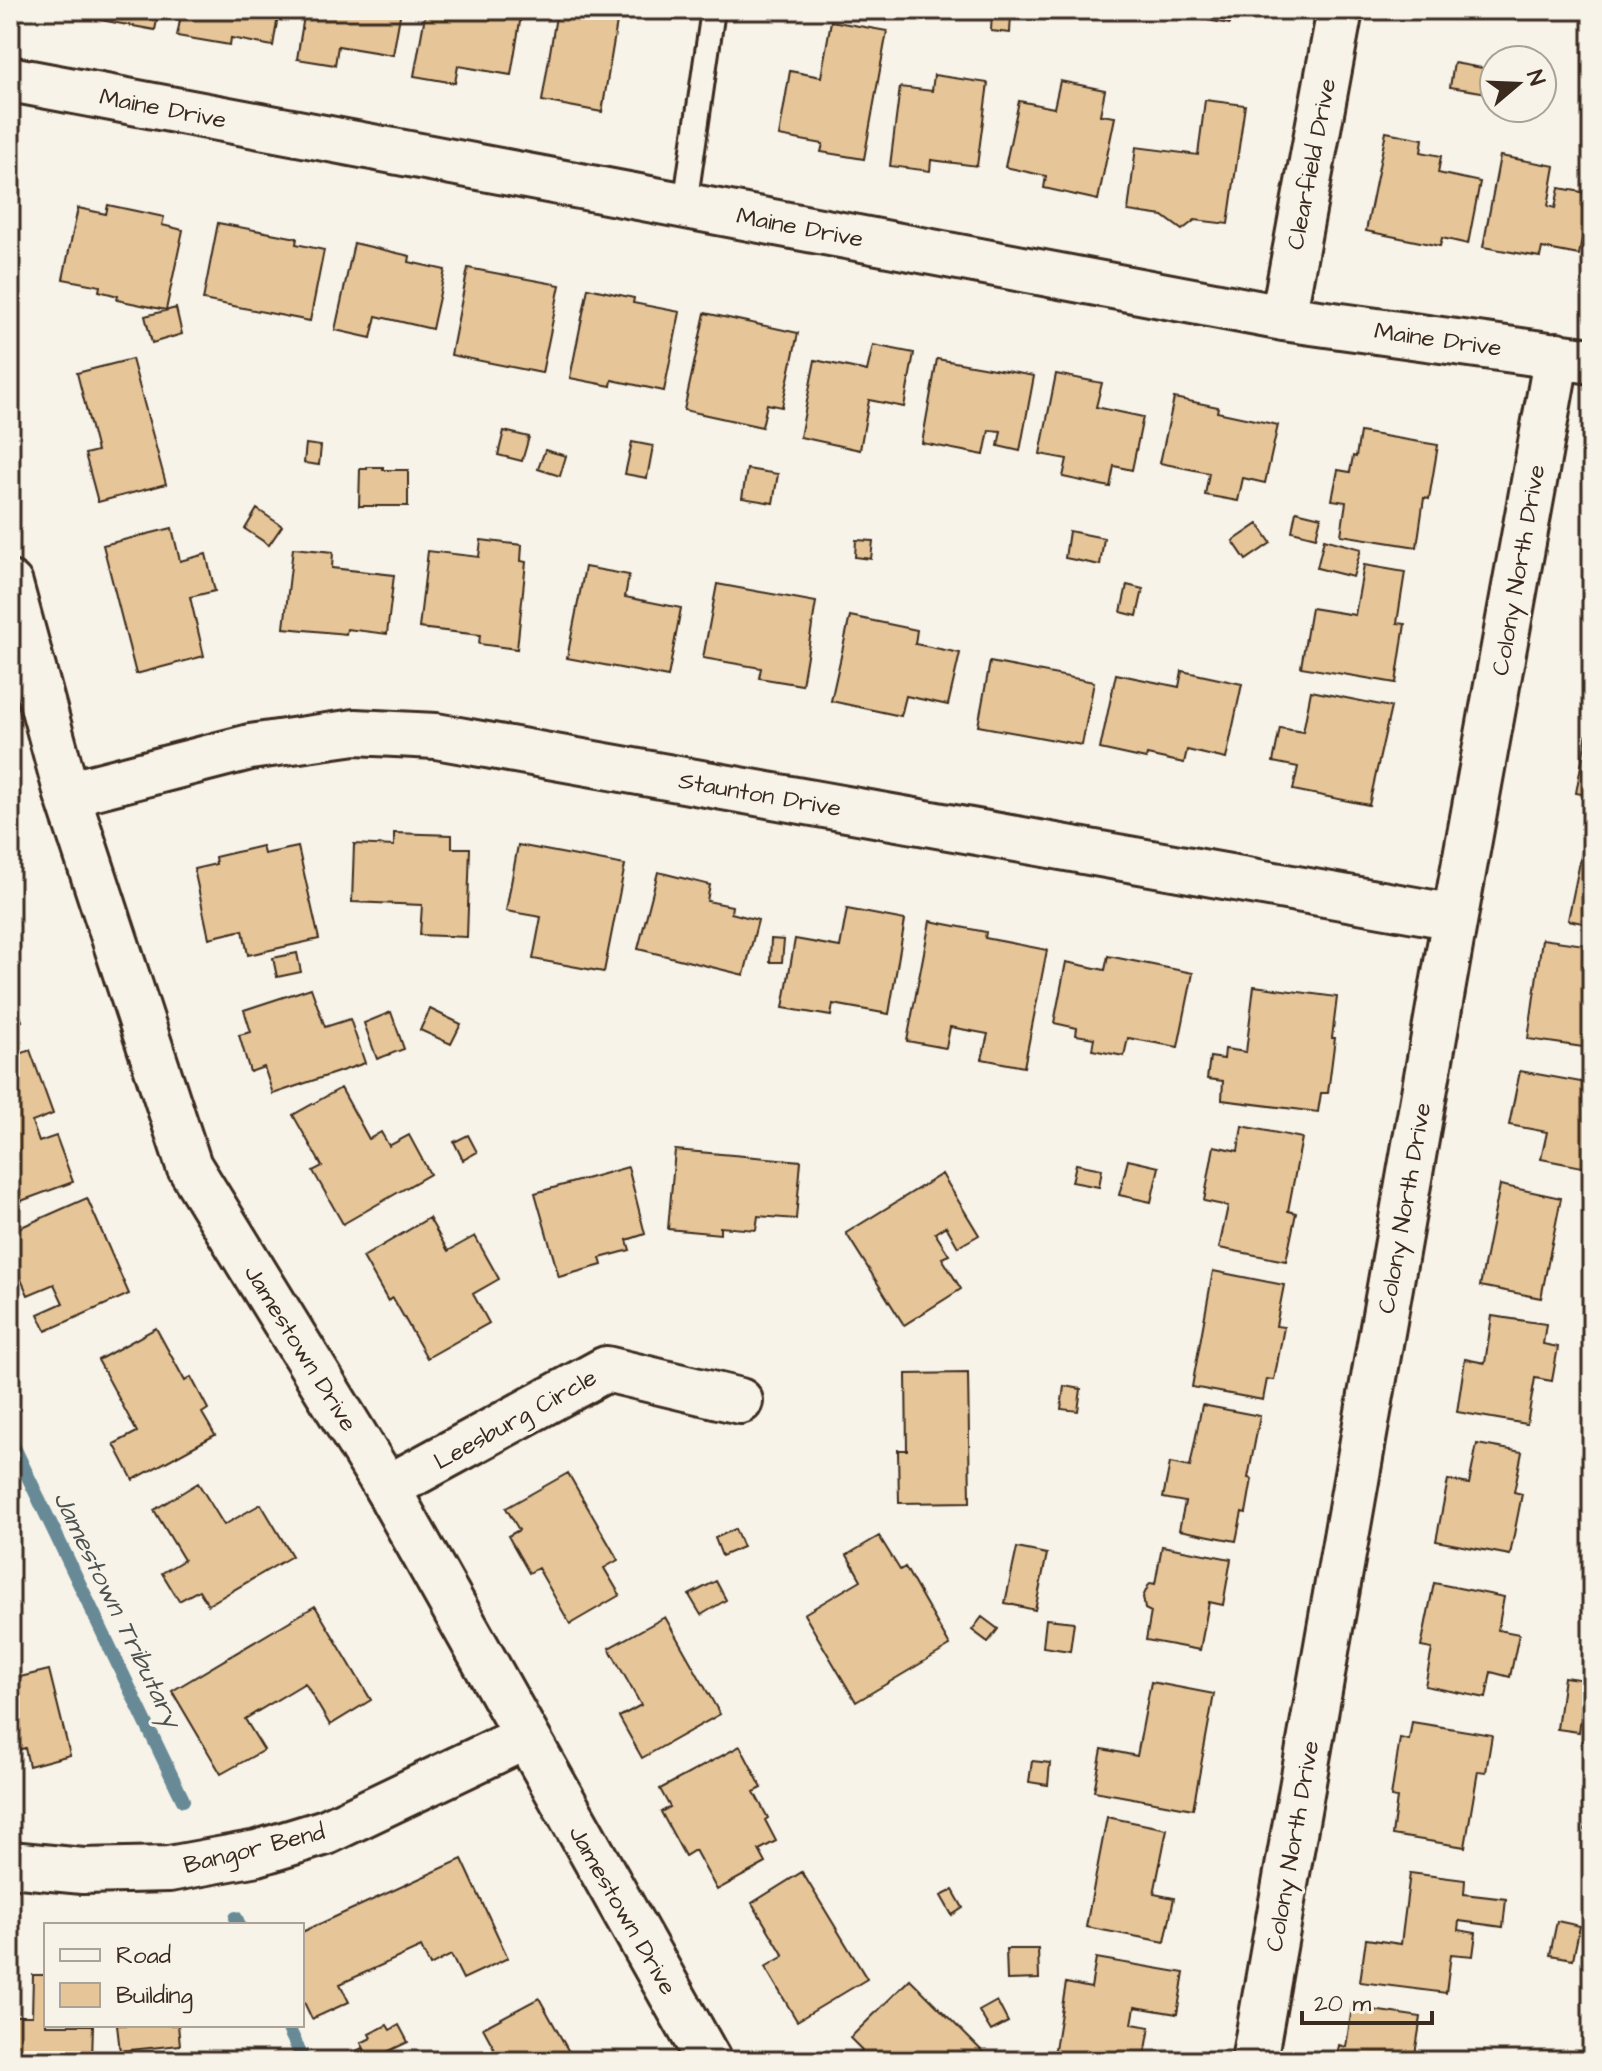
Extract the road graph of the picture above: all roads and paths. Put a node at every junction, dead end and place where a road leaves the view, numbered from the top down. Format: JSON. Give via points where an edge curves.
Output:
{"nodes":[{"id":1,"x":713,"y":10,"type":"edge"},
{"id":2,"x":1340,"y":10,"type":"edge"},
{"id":3,"x":10,"y":79,"type":"edge"},
{"id":4,"x":685,"y":205,"type":"junction"},
{"id":5,"x":1283,"y":318,"type":"junction"},
{"id":6,"x":1574,"y":358,"type":"edge"},
{"id":7,"x":10,"y":584,"type":"edge"},
{"id":8,"x":67,"y":794,"type":"junction"},
{"id":9,"x":1455,"y":917,"type":"junction"},
{"id":10,"x":740,"y":1401,"type":"dead end"},
{"id":11,"x":387,"y":1488,"type":"junction"},
{"id":12,"x":525,"y":1737,"type":"junction"},
{"id":13,"x":10,"y":1864,"type":"edge"},
{"id":14,"x":709,"y":2061,"type":"edge"},
{"id":15,"x":1254,"y":2061,"type":"edge"}],
"edges":[{"from":1,"to":4,"type":"lane"},
{"from":2,"to":5,"type":"street","name":"Clearfield Drive"},
{"from":3,"to":4,"type":"street","name":"Maine Drive"},
{"from":4,"to":5,"type":"street","name":"Maine Drive"},
{"from":5,"to":6,"type":"street","name":"Maine Drive"},
{"from":6,"to":9,"type":"street","name":"Colony North Drive"},
{"from":7,"to":8,"type":"street","name":"Jamestown Drive"},
{"from":8,"to":9,"type":"street","name":"Staunton Drive","via":[[250,747],[355,732],[436,736]]},
{"from":8,"to":11,"type":"street","name":"Jamestown Drive","via":[[189,1166]]},
{"from":9,"to":15,"type":"street","name":"Colony North Drive"},
{"from":10,"to":11,"type":"street","name":"Leesburg Circle","via":[[606,1369]]},
{"from":11,"to":12,"type":"street","name":"Jamestown Drive"},
{"from":12,"to":13,"type":"street","name":"Bangor Bend","via":[[326,1832],[257,1853],[169,1869],[83,1871]]},
{"from":12,"to":14,"type":"street","name":"Jamestown Drive"}]}
